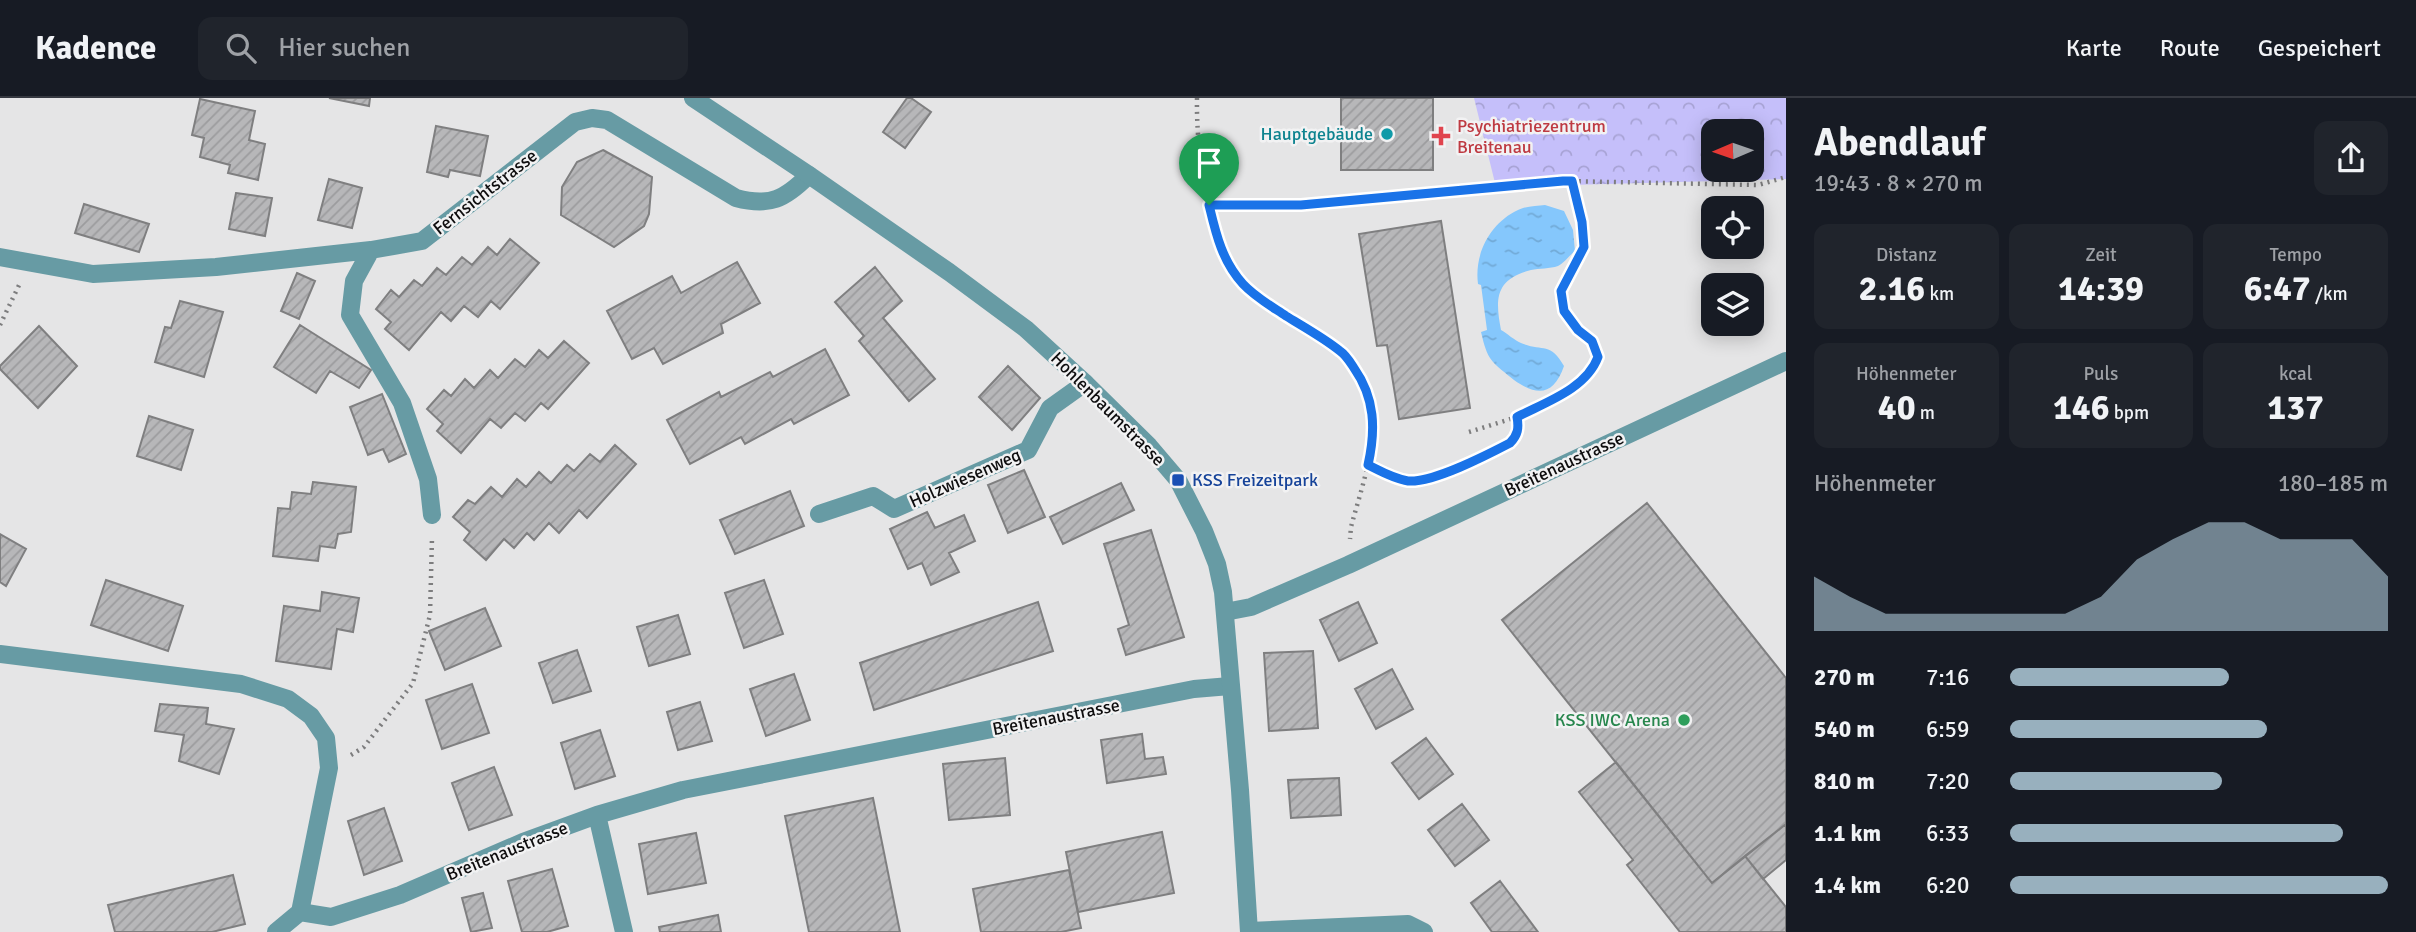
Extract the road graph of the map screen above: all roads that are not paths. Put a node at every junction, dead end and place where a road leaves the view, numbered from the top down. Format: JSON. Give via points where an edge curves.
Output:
{"nodes":[{"id":1,"x":693,"y":98,"type":"edge"},
{"id":2,"x":809,"y":175,"type":"junction"},
{"id":3,"x":371,"y":250,"type":"junction"},
{"id":4,"x":0,"y":257,"type":"edge"},
{"id":5,"x":1786,"y":361,"type":"edge"},
{"id":6,"x":1085,"y":383,"type":"junction"},
{"id":7,"x":819,"y":514,"type":"dead end"},
{"id":8,"x":432,"y":515,"type":"road end"},
{"id":9,"x":1225,"y":612,"type":"junction"},
{"id":10,"x":0,"y":653,"type":"edge"},
{"id":11,"x":1230,"y":685,"type":"junction"},
{"id":12,"x":597,"y":815,"type":"junction"},
{"id":13,"x":300,"y":912,"type":"junction"},
{"id":14,"x":333,"y":925,"type":"edge"},
{"id":15,"x":276,"y":932,"type":"edge"},
{"id":16,"x":624,"y":932,"type":"edge"},
{"id":17,"x":1249,"y":932,"type":"edge"},
{"id":18,"x":1424,"y":932,"type":"edge"}],
"edges":[{"from":1,"to":2,"type":"street","name":"Hohlenbaumstrasse"},
{"from":2,"to":3,"type":"street","name":"Fernsichtstrasse","via":[[792,192],[770,202],[736,198],[607,120],[592,118],[575,122],[422,241]]},
{"from":2,"to":6,"type":"street","name":"Hohlenbaumstrasse","via":[[1026,329]]},
{"from":3,"to":4,"type":"street","name":"Fernsichtstrasse","via":[[216,267],[93,274]]},
{"from":3,"to":8,"type":"street","via":[[354,281],[350,315],[402,403],[428,479]]},
{"from":5,"to":9,"type":"street","name":"Breitenaustrasse","via":[[1348,565],[1251,607]]},
{"from":6,"to":7,"type":"street","name":"Holzwiesenweg","via":[[1050,408],[1028,450],[894,509],[873,496]]},
{"from":6,"to":9,"type":"street","name":"Hohlenbaumstrasse","via":[[1178,480],[1217,564]]},
{"from":9,"to":11,"type":"street","name":"Hohlenbaumstrasse"},
{"from":10,"to":13,"type":"street","via":[[241,684],[288,699],[311,716],[326,738],[330,768]]},
{"from":11,"to":12,"type":"street","name":"Breitenaustrasse","via":[[683,790]]},
{"from":11,"to":17,"type":"street","name":"Hohlenbaumstrasse"},
{"from":12,"to":14,"type":"street","name":"Breitenaustrasse","via":[[523,842]]},
{"from":12,"to":16,"type":"street"},
{"from":13,"to":14,"type":"street","name":"Breitenaustrasse"},
{"from":13,"to":15,"type":"street"},
{"from":17,"to":18,"type":"street","via":[[1408,924]]}]}
